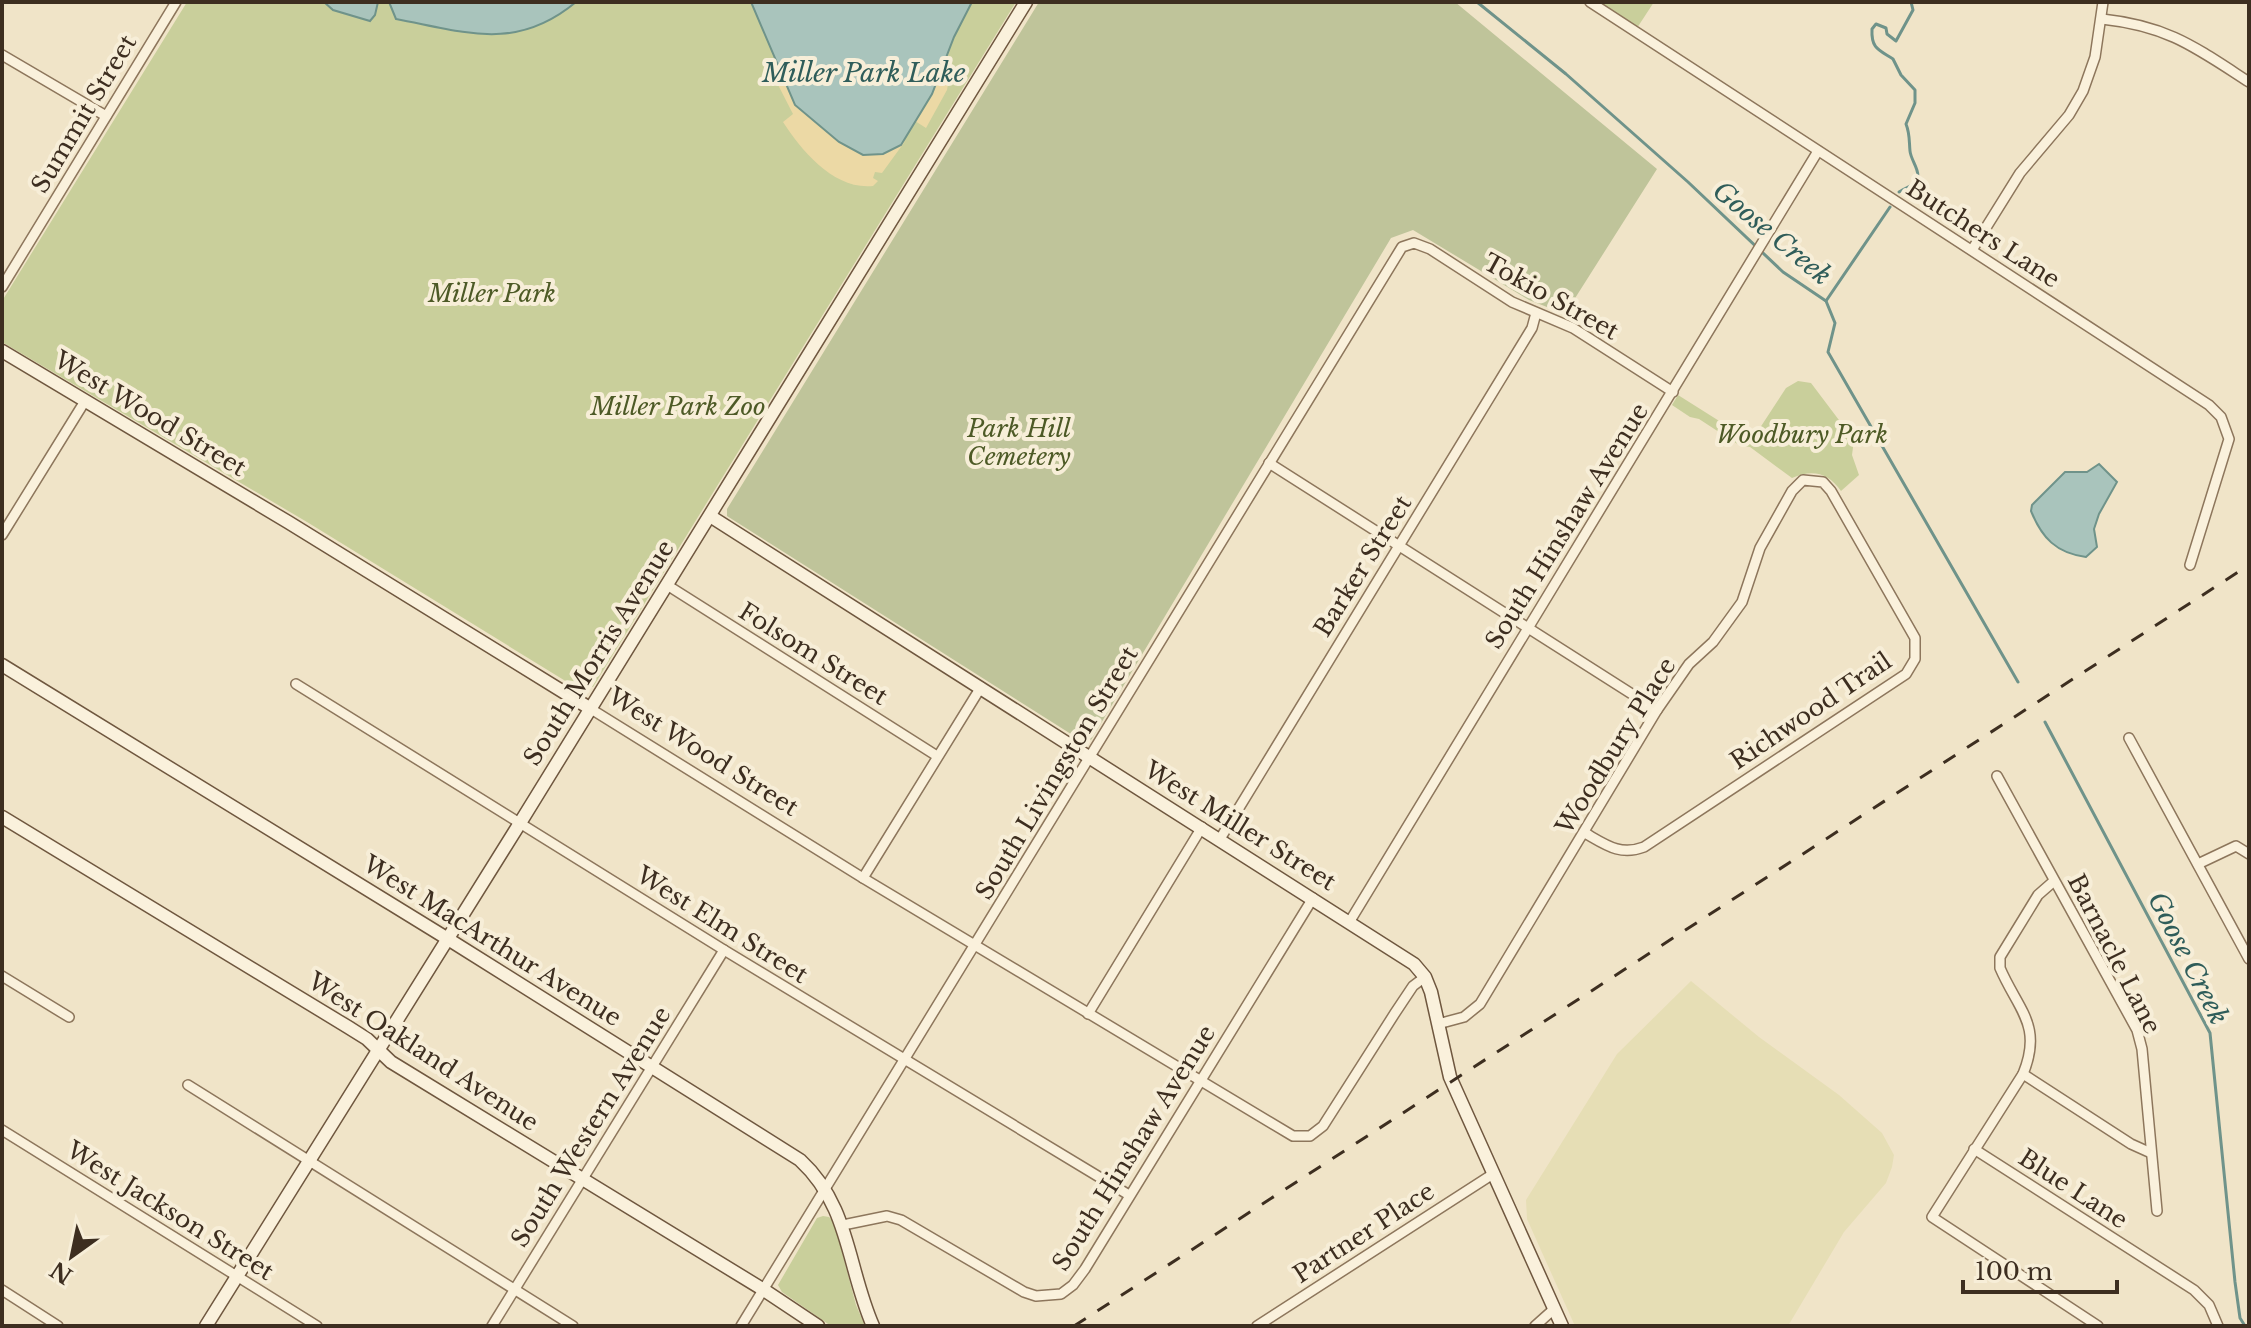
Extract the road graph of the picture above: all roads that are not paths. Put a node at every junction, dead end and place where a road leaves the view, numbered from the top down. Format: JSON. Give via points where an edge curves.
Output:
{"nodes":[{"id":1,"x":176,"y":2,"type":"edge"},
{"id":2,"x":1026,"y":2,"type":"edge"},
{"id":3,"x":1590,"y":2,"type":"edge"},
{"id":4,"x":2103,"y":2,"type":"edge"},
{"id":5,"x":2102,"y":19,"type":"junction"},
{"id":6,"x":2,"y":55,"type":"edge"},
{"id":7,"x":2249,"y":82,"type":"edge"},
{"id":8,"x":106,"y":116,"type":"junction"},
{"id":9,"x":1818,"y":151,"type":"junction"},
{"id":10,"x":1408,"y":244,"type":"joint"},
{"id":11,"x":1972,"y":250,"type":"junction"},
{"id":12,"x":2,"y":287,"type":"edge"},
{"id":13,"x":1536,"y":313,"type":"junction"},
{"id":14,"x":2,"y":351,"type":"edge"},
{"id":15,"x":1673,"y":392,"type":"junction"},
{"id":16,"x":85,"y":401,"type":"junction"},
{"id":17,"x":1269,"y":463,"type":"junction"},
{"id":18,"x":1813,"y":480,"type":"joint"},
{"id":19,"x":710,"y":516,"type":"junction"},
{"id":20,"x":2,"y":535,"type":"edge"},
{"id":21,"x":1400,"y":546,"type":"junction"},
{"id":22,"x":2190,"y":565,"type":"dead end"},
{"id":23,"x":667,"y":585,"type":"junction"},
{"id":24,"x":1528,"y":627,"type":"junction"},
{"id":25,"x":2,"y":665,"type":"edge"},
{"id":26,"x":296,"y":684,"type":"dead end"},
{"id":27,"x":981,"y":687,"type":"junction"},
{"id":28,"x":591,"y":709,"type":"junction"},
{"id":29,"x":1657,"y":710,"type":"junction"},
{"id":30,"x":2129,"y":738,"type":"dead end"},
{"id":31,"x":937,"y":756,"type":"junction"},
{"id":32,"x":1090,"y":757,"type":"junction"},
{"id":33,"x":1997,"y":776,"type":"dead end"},
{"id":34,"x":2,"y":817,"type":"edge"},
{"id":35,"x":520,"y":823,"type":"junction"},
{"id":36,"x":1202,"y":827,"type":"junction"},
{"id":37,"x":1585,"y":833,"type":"junction"},
{"id":38,"x":1220,"y":839,"type":"junction"},
{"id":39,"x":2249,"y":854,"type":"edge"},
{"id":40,"x":2198,"y":864,"type":"junction"},
{"id":41,"x":863,"y":878,"type":"junction"},
{"id":42,"x":2054,"y":881,"type":"junction"},
{"id":43,"x":1313,"y":898,"type":"junction"},
{"id":44,"x":1350,"y":921,"type":"junction"},
{"id":45,"x":448,"y":939,"type":"junction"},
{"id":46,"x":975,"y":946,"type":"junction"},
{"id":47,"x":724,"y":950,"type":"junction"},
{"id":48,"x":2249,"y":959,"type":"edge"},
{"id":49,"x":2,"y":976,"type":"edge"},
{"id":50,"x":1425,"y":977,"type":"junction"},
{"id":51,"x":1088,"y":1014,"type":"junction"},
{"id":52,"x":69,"y":1017,"type":"dead end"},
{"id":53,"x":1438,"y":1024,"type":"junction"},
{"id":54,"x":379,"y":1050,"type":"junction"},
{"id":55,"x":906,"y":1060,"type":"junction"},
{"id":56,"x":652,"y":1066,"type":"junction"},
{"id":57,"x":2023,"y":1074,"type":"junction"},
{"id":58,"x":1201,"y":1083,"type":"junction"},
{"id":59,"x":188,"y":1085,"type":"dead end"},
{"id":60,"x":2,"y":1130,"type":"edge"},
{"id":61,"x":1974,"y":1149,"type":"junction"},
{"id":62,"x":2151,"y":1153,"type":"junction"},
{"id":63,"x":310,"y":1161,"type":"junction"},
{"id":64,"x":1493,"y":1174,"type":"junction"},
{"id":65,"x":582,"y":1179,"type":"junction"},
{"id":66,"x":826,"y":1190,"type":"junction"},
{"id":67,"x":1129,"y":1195,"type":"junction"},
{"id":68,"x":2157,"y":1211,"type":"dead end"},
{"id":69,"x":843,"y":1225,"type":"junction"},
{"id":70,"x":237,"y":1277,"type":"junction"},
{"id":71,"x":2,"y":1290,"type":"edge"},
{"id":72,"x":514,"y":1290,"type":"junction"},
{"id":73,"x":764,"y":1290,"type":"junction"},
{"id":74,"x":1554,"y":1309,"type":"junction"},
{"id":75,"x":58,"y":1326,"type":"edge"},
{"id":76,"x":206,"y":1326,"type":"edge"},
{"id":77,"x":317,"y":1326,"type":"edge"},
{"id":78,"x":492,"y":1326,"type":"edge"},
{"id":79,"x":573,"y":1326,"type":"edge"},
{"id":80,"x":741,"y":1326,"type":"edge"},
{"id":81,"x":818,"y":1326,"type":"edge"},
{"id":82,"x":873,"y":1326,"type":"edge"},
{"id":83,"x":1257,"y":1326,"type":"edge"},
{"id":84,"x":1535,"y":1326,"type":"edge"},
{"id":85,"x":1562,"y":1326,"type":"edge"},
{"id":86,"x":2098,"y":1326,"type":"edge"},
{"id":87,"x":2218,"y":1326,"type":"edge"}],
"edges":[{"from":1,"to":8,"type":"street","name":"Summit Street"},
{"from":2,"to":19,"type":"main road","name":"South Morris Avenue"},
{"from":3,"to":9,"type":"street","name":"Butchers Lane"},
{"from":4,"to":5,"type":"street"},
{"from":5,"to":7,"type":"street","via":[[2180,38]]},
{"from":5,"to":11,"type":"street","via":[[2095,57],[2076,105],[2020,173]]},
{"from":6,"to":8,"type":"street"},
{"from":8,"to":12,"type":"street","name":"Summit Street"},
{"from":9,"to":11,"type":"street","name":"Butchers Lane"},
{"from":9,"to":15,"type":"street","name":"South Hinshaw Avenue"},
{"from":10,"to":13,"type":"street","name":"Tokio Street","via":[[1430,249]]},
{"from":10,"to":17,"type":"street","name":"South Livingston Street","via":[[1397,253]]},
{"from":11,"to":22,"type":"street","name":"Butchers Lane","via":[[2221,417],[2228,447]]},
{"from":13,"to":15,"type":"street","name":"Tokio Street","via":[[1573,328]]},
{"from":13,"to":21,"type":"street","name":"Barker Street","via":[[1532,328]]},
{"from":14,"to":16,"type":"main road","name":"West Wood Street"},
{"from":15,"to":24,"type":"street","name":"South Hinshaw Avenue"},
{"from":16,"to":20,"type":"street"},
{"from":16,"to":28,"type":"main road","name":"West Wood Street"},
{"from":17,"to":21,"type":"street"},
{"from":17,"to":32,"type":"street","name":"South Livingston Street"},
{"from":18,"to":29,"type":"street","name":"Woodbury Place","via":[[1803,480],[1792,491],[1760,548],[1742,602]]},
{"from":18,"to":37,"type":"street","name":"Richwood Trail","via":[[1831,491],[1915,638],[1915,659],[1906,674],[1644,847],[1618,852]]},
{"from":19,"to":23,"type":"main road","name":"South Morris Avenue"},
{"from":19,"to":27,"type":"main road","name":"West Miller Street"},
{"from":21,"to":24,"type":"street"},
{"from":21,"to":38,"type":"street","name":"Barker Street"},
{"from":23,"to":28,"type":"main road","name":"South Morris Avenue"},
{"from":23,"to":31,"type":"street","name":"Folsom Street"},
{"from":24,"to":29,"type":"street"},
{"from":24,"to":44,"type":"street","name":"South Hinshaw Avenue"},
{"from":25,"to":45,"type":"main road","name":"West MacArthur Avenue"},
{"from":26,"to":35,"type":"street","name":"West Elm Street"},
{"from":27,"to":31,"type":"street"},
{"from":27,"to":32,"type":"main road","name":"West Miller Street"},
{"from":28,"to":35,"type":"main road","name":"South Morris Avenue"},
{"from":28,"to":41,"type":"street","name":"West Wood Street"},
{"from":29,"to":37,"type":"street","name":"Woodbury Place"},
{"from":30,"to":40,"type":"street"},
{"from":31,"to":41,"type":"street"},
{"from":32,"to":36,"type":"main road","name":"West Miller Street"},
{"from":32,"to":46,"type":"street","name":"South Livingston Street"},
{"from":33,"to":42,"type":"street","name":"Barnacle Lane"},
{"from":34,"to":54,"type":"main road","name":"West Oakland Avenue"},
{"from":35,"to":45,"type":"main road","name":"South Morris Avenue"},
{"from":35,"to":47,"type":"street","name":"West Elm Street"},
{"from":36,"to":38,"type":"main road","name":"West Miller Street"},
{"from":36,"to":51,"type":"street"},
{"from":37,"to":53,"type":"street","name":"Woodbury Place","via":[[1480,1004],[1464,1017]]},
{"from":38,"to":43,"type":"main road","name":"West Miller Street"},
{"from":39,"to":40,"type":"street","via":[[2236,846]]},
{"from":40,"to":48,"type":"street"},
{"from":41,"to":46,"type":"street","name":"West Wood Street"},
{"from":42,"to":57,"type":"street","via":[[2038,895],[2000,957],[2000,968],[2031,1034]]},
{"from":42,"to":62,"type":"street","name":"Barnacle Lane","via":[[2137,1030]]},
{"from":43,"to":44,"type":"main road","name":"West Miller Street"},
{"from":43,"to":58,"type":"street","name":"South Hinshaw Avenue"},
{"from":44,"to":50,"type":"main road","name":"West Miller Street","via":[[1409,959]]},
{"from":45,"to":54,"type":"main road","name":"South Morris Avenue"},
{"from":45,"to":56,"type":"main road","name":"West MacArthur Avenue"},
{"from":46,"to":51,"type":"street","name":"West Wood Street"},
{"from":46,"to":55,"type":"street","name":"South Livingston Street"},
{"from":47,"to":55,"type":"street","name":"West Elm Street"},
{"from":47,"to":56,"type":"street","name":"South Western Avenue"},
{"from":49,"to":52,"type":"street"},
{"from":50,"to":53,"type":"main road"},
{"from":50,"to":58,"type":"street","name":"West Wood Street","via":[[1413,986],[1323,1126],[1310,1136],[1281,1131]]},
{"from":51,"to":58,"type":"street","name":"West Wood Street"},
{"from":53,"to":64,"type":"main road","via":[[1450,1077]]},
{"from":54,"to":63,"type":"main road","name":"South Morris Avenue"},
{"from":54,"to":65,"type":"main road","name":"West Oakland Avenue"},
{"from":55,"to":66,"type":"street","name":"South Livingston Street"},
{"from":55,"to":67,"type":"street","name":"West Elm Street"},
{"from":56,"to":65,"type":"street","name":"South Western Avenue"},
{"from":56,"to":66,"type":"main road","name":"West MacArthur Avenue","via":[[782,1148]]},
{"from":57,"to":61,"type":"street"},
{"from":57,"to":62,"type":"street"},
{"from":58,"to":67,"type":"street","name":"South Hinshaw Avenue"},
{"from":59,"to":63,"type":"street"},
{"from":60,"to":70,"type":"street","name":"West Jackson Street"},
{"from":61,"to":86,"type":"street","via":[[1932,1217]]},
{"from":61,"to":87,"type":"street","name":"Blue Lane","via":[[2194,1290],[2209,1305]]},
{"from":62,"to":68,"type":"street","name":"Barnacle Lane"},
{"from":63,"to":70,"type":"main road","name":"South Morris Avenue"},
{"from":63,"to":72,"type":"street"},
{"from":64,"to":74,"type":"main road"},
{"from":64,"to":83,"type":"street","name":"Partner Place"},
{"from":65,"to":72,"type":"street","name":"South Western Avenue"},
{"from":65,"to":73,"type":"main road","name":"West Oakland Avenue"},
{"from":66,"to":69,"type":"main road","name":"West MacArthur Avenue"},
{"from":66,"to":73,"type":"street","name":"South Livingston Street"},
{"from":67,"to":69,"type":"street","name":"South Hinshaw Avenue","via":[[1073,1285],[1048,1297],[1024,1292],[901,1220],[887,1216]]},
{"from":69,"to":82,"type":"main road","name":"West MacArthur Avenue"},
{"from":70,"to":76,"type":"main road","name":"South Morris Avenue"},
{"from":70,"to":77,"type":"street","name":"West Jackson Street"},
{"from":71,"to":75,"type":"street"},
{"from":72,"to":78,"type":"street","name":"South Western Avenue"},
{"from":72,"to":79,"type":"street"},
{"from":73,"to":80,"type":"street","name":"South Livingston Street"},
{"from":73,"to":81,"type":"main road","name":"West Oakland Avenue"},
{"from":74,"to":84,"type":"street"},
{"from":74,"to":85,"type":"main road"}]}
